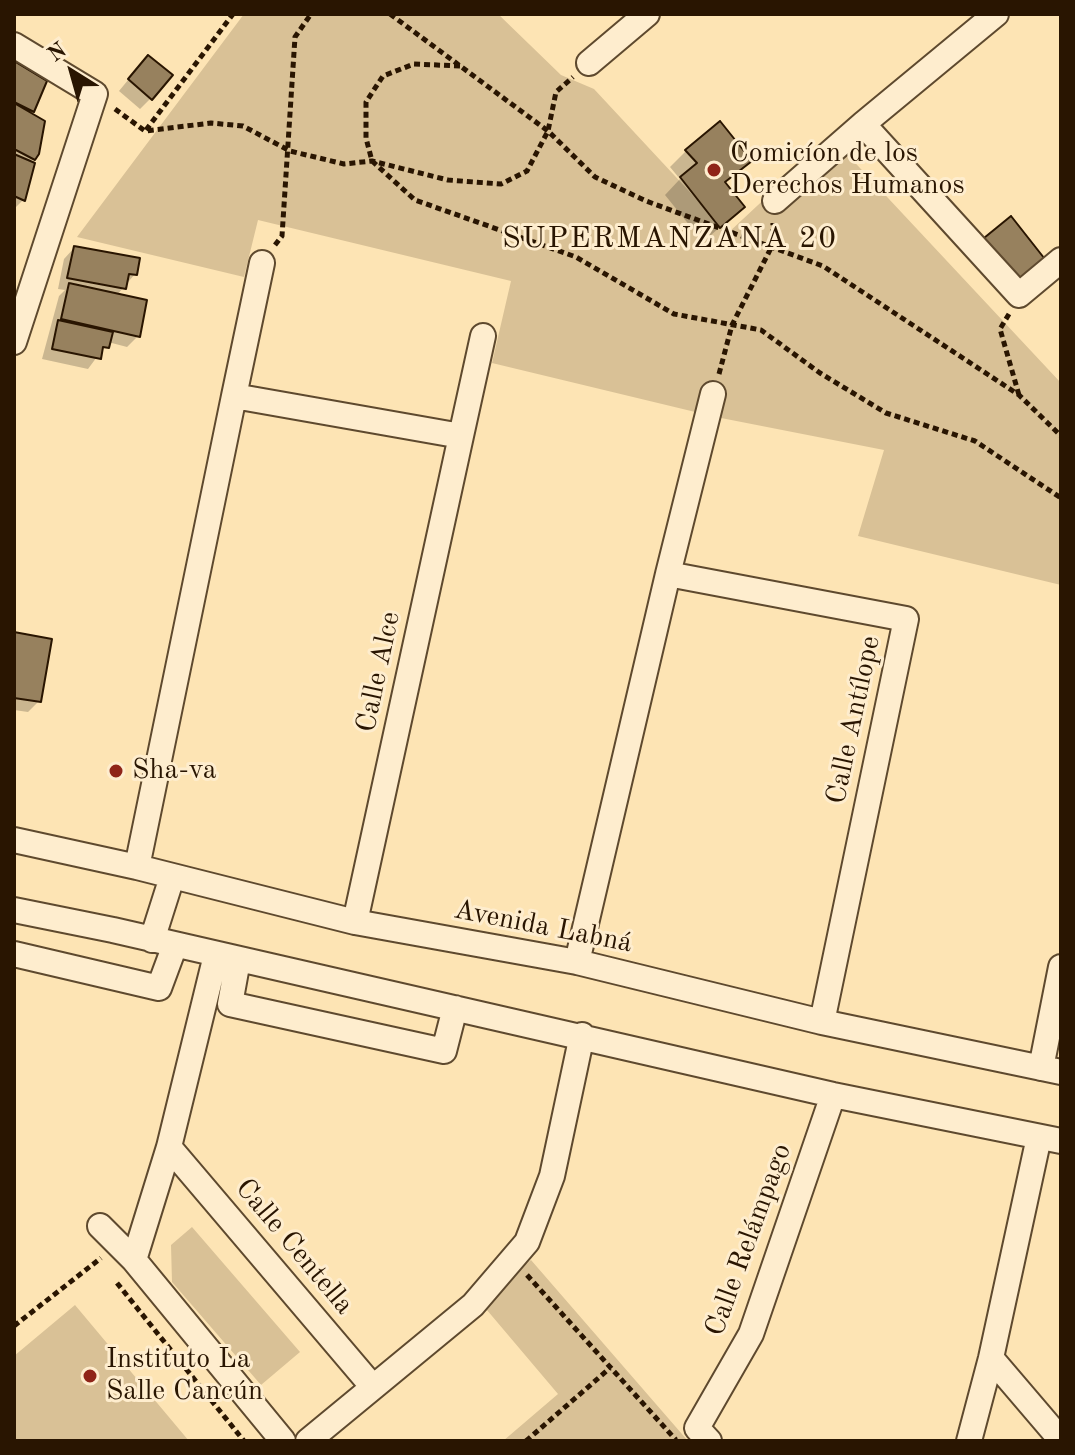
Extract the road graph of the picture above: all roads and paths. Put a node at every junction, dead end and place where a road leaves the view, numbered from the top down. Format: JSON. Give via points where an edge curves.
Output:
{"nodes":[{"id":1,"x":233,"y":14,"type":"edge"},
{"id":2,"x":311,"y":14,"type":"edge"},
{"id":3,"x":390,"y":14,"type":"edge"},
{"id":4,"x":647,"y":14,"type":"edge"},
{"id":5,"x":996,"y":14,"type":"edge"},
{"id":6,"x":14,"y":45,"type":"edge"},
{"id":7,"x":589,"y":63,"type":"joint"},
{"id":8,"x":460,"y":66,"type":"junction"},
{"id":9,"x":95,"y":94,"type":"junction"},
{"id":10,"x":863,"y":124,"type":"junction"},
{"id":11,"x":145,"y":131,"type":"junction"},
{"id":12,"x":548,"y":131,"type":"junction"},
{"id":13,"x":290,"y":151,"type":"junction"},
{"id":14,"x":372,"y":161,"type":"junction"},
{"id":15,"x":775,"y":201,"type":"joint"},
{"id":16,"x":772,"y":246,"type":"junction"},
{"id":17,"x":1061,"y":260,"type":"edge"},
{"id":18,"x":262,"y":263,"type":"joint"},
{"id":19,"x":1019,"y":295,"type":"junction"},
{"id":20,"x":732,"y":325,"type":"junction"},
{"id":21,"x":483,"y":336,"type":"dead end"},
{"id":22,"x":14,"y":342,"type":"edge"},
{"id":23,"x":713,"y":394,"type":"joint"},
{"id":24,"x":1019,"y":395,"type":"junction"},
{"id":25,"x":234,"y":396,"type":"junction"},
{"id":26,"x":461,"y":436,"type":"junction"},
{"id":27,"x":1061,"y":436,"type":"edge"},
{"id":28,"x":1061,"y":498,"type":"edge"},
{"id":29,"x":668,"y":574,"type":"junction"},
{"id":30,"x":14,"y":840,"type":"edge"},
{"id":31,"x":137,"y":867,"type":"junction"},
{"id":32,"x":172,"y":877,"type":"junction"},
{"id":33,"x":14,"y":910,"type":"edge"},
{"id":34,"x":355,"y":922,"type":"junction"},
{"id":35,"x":164,"y":943,"type":"junction"},
{"id":36,"x":14,"y":954,"type":"edge"},
{"id":37,"x":577,"y":962,"type":"junction"},
{"id":38,"x":230,"y":965,"type":"junction"},
{"id":39,"x":1061,"y":967,"type":"edge"},
{"id":40,"x":455,"y":1008,"type":"junction"},
{"id":41,"x":822,"y":1022,"type":"junction"},
{"id":42,"x":582,"y":1035,"type":"junction"},
{"id":43,"x":1051,"y":1070,"type":"edge"},
{"id":44,"x":833,"y":1095,"type":"junction"},
{"id":45,"x":1050,"y":1139,"type":"edge"},
{"id":46,"x":169,"y":1147,"type":"junction"},
{"id":47,"x":100,"y":1226,"type":"dead end"},
{"id":48,"x":98,"y":1258,"type":"junction"},
{"id":49,"x":512,"y":1259,"type":"junction"},
{"id":50,"x":134,"y":1260,"type":"junction"},
{"id":51,"x":14,"y":1326,"type":"edge"},
{"id":52,"x":991,"y":1358,"type":"junction"},
{"id":53,"x":610,"y":1368,"type":"junction"},
{"id":54,"x":372,"y":1386,"type":"junction"},
{"id":55,"x":1061,"y":1440,"type":"edge"},
{"id":56,"x":244,"y":1441,"type":"edge"},
{"id":57,"x":283,"y":1441,"type":"edge"},
{"id":58,"x":308,"y":1441,"type":"edge"},
{"id":59,"x":526,"y":1441,"type":"edge"},
{"id":60,"x":676,"y":1441,"type":"edge"},
{"id":61,"x":709,"y":1441,"type":"edge"},
{"id":62,"x":969,"y":1441,"type":"edge"}],
"edges":[{"from":1,"to":11,"type":"path"},
{"from":2,"to":13,"type":"path","via":[[295,37]]},
{"from":3,"to":8,"type":"path"},
{"from":4,"to":7,"type":"street"},
{"from":5,"to":10,"type":"street"},
{"from":6,"to":9,"type":"street"},
{"from":7,"to":12,"type":"path","via":[[556,92]]},
{"from":8,"to":12,"type":"path"},
{"from":8,"to":14,"type":"path","via":[[414,64],[383,76],[366,102]]},
{"from":9,"to":11,"type":"path"},
{"from":9,"to":22,"type":"street"},
{"from":10,"to":15,"type":"street"},
{"from":10,"to":19,"type":"street"},
{"from":11,"to":13,"type":"path","via":[[211,123],[243,126]]},
{"from":12,"to":14,"type":"path","via":[[527,171],[501,184],[448,180]]},
{"from":12,"to":16,"type":"path","via":[[595,177]]},
{"from":13,"to":14,"type":"path","via":[[344,164]]},
{"from":13,"to":18,"type":"path","via":[[282,236]]},
{"from":14,"to":20,"type":"path","via":[[415,200],[576,257],[674,314]]},
{"from":15,"to":16,"type":"path"},
{"from":16,"to":20,"type":"path"},
{"from":16,"to":24,"type":"path","via":[[850,281]]},
{"from":17,"to":19,"type":"street"},
{"from":18,"to":25,"type":"street"},
{"from":19,"to":24,"type":"path","via":[[1000,329]]},
{"from":20,"to":23,"type":"path"},
{"from":20,"to":28,"type":"path","via":[[761,330],[886,413],[975,441]]},
{"from":21,"to":26,"type":"street","name":"Calle Alce"},
{"from":23,"to":29,"type":"street"},
{"from":24,"to":27,"type":"path"},
{"from":25,"to":26,"type":"street"},
{"from":25,"to":31,"type":"street"},
{"from":26,"to":34,"type":"street","name":"Calle Alce"},
{"from":29,"to":37,"type":"street"},
{"from":29,"to":41,"type":"street","name":"Calle Antílope","via":[[906,619]]},
{"from":30,"to":31,"type":"street","name":"Avenida Labná"},
{"from":31,"to":32,"type":"street","name":"Avenida Labná"},
{"from":32,"to":34,"type":"street","name":"Avenida Labná"},
{"from":32,"to":35,"type":"street"},
{"from":33,"to":35,"type":"street"},
{"from":34,"to":37,"type":"street","name":"Avenida Labná"},
{"from":35,"to":36,"type":"street","via":[[159,988]]},
{"from":35,"to":38,"type":"street"},
{"from":37,"to":41,"type":"street","name":"Avenida Labná"},
{"from":38,"to":40,"type":"street"},
{"from":38,"to":40,"type":"street","via":[[230,1004],[444,1051]]},
{"from":38,"to":46,"type":"street"},
{"from":39,"to":43,"type":"street"},
{"from":40,"to":42,"type":"street"},
{"from":41,"to":43,"type":"street","name":"Avenida Labná"},
{"from":42,"to":44,"type":"street"},
{"from":42,"to":49,"type":"street","via":[[552,1176],[527,1242]]},
{"from":44,"to":45,"type":"street"},
{"from":44,"to":61,"type":"street","name":"Calle Relámpago","via":[[751,1334],[697,1428]]},
{"from":45,"to":52,"type":"street"},
{"from":46,"to":50,"type":"street"},
{"from":46,"to":54,"type":"street","name":"Calle Centella"},
{"from":47,"to":50,"type":"street"},
{"from":48,"to":50,"type":"path"},
{"from":48,"to":51,"type":"path"},
{"from":48,"to":56,"type":"path"},
{"from":49,"to":53,"type":"path"},
{"from":49,"to":54,"type":"street","via":[[473,1305]]},
{"from":50,"to":57,"type":"street"},
{"from":52,"to":55,"type":"street"},
{"from":52,"to":62,"type":"street"},
{"from":53,"to":59,"type":"path"},
{"from":53,"to":60,"type":"path"},
{"from":54,"to":58,"type":"street"}]}
